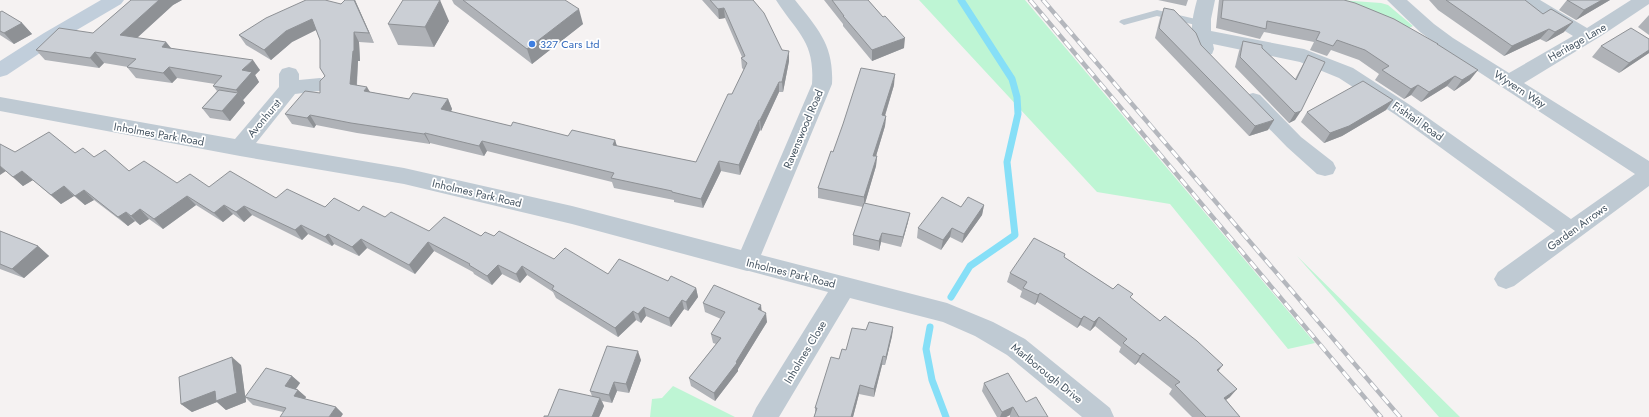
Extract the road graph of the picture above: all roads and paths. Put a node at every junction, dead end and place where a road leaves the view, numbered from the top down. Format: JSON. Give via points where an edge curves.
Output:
{"nodes":[{"id":1,"x":115,"y":0,"type":"edge"},
{"id":2,"x":785,"y":0,"type":"edge"},
{"id":3,"x":1206,"y":0,"type":"edge"},
{"id":4,"x":1396,"y":0,"type":"edge"},
{"id":5,"x":1527,"y":0,"type":"edge"},
{"id":6,"x":1643,"y":0,"type":"edge"},
{"id":7,"x":1124,"y":22,"type":"dead end"},
{"id":8,"x":1612,"y":22,"type":"junction"},
{"id":9,"x":1200,"y":29,"type":"junction"},
{"id":10,"x":1630,"y":33,"type":"edge"},
{"id":11,"x":1586,"y":36,"type":"junction"},
{"id":12,"x":1215,"y":60,"type":"edge"},
{"id":13,"x":0,"y":70,"type":"edge"},
{"id":14,"x":1510,"y":82,"type":"junction"},
{"id":15,"x":320,"y":85,"type":"edge"},
{"id":16,"x":1241,"y":87,"type":"edge"},
{"id":17,"x":0,"y":104,"type":"edge"},
{"id":18,"x":240,"y":148,"type":"junction"},
{"id":19,"x":1325,"y":168,"type":"dead end"},
{"id":20,"x":1649,"y":172,"type":"edge"},
{"id":21,"x":1649,"y":175,"type":"edge"},
{"id":22,"x":1571,"y":231,"type":"junction"},
{"id":23,"x":747,"y":262,"type":"junction"},
{"id":24,"x":1506,"y":279,"type":"dead end"},
{"id":25,"x":844,"y":287,"type":"junction"},
{"id":26,"x":947,"y":313,"type":"joint"},
{"id":27,"x":765,"y":417,"type":"edge"},
{"id":28,"x":1101,"y":417,"type":"edge"}],
"edges":[{"from":1,"to":13,"type":"street"},
{"from":2,"to":23,"type":"street","name":"Ravenswood Road","via":[[812,35],[821,52],[824,70],[822,84]]},
{"from":3,"to":9,"type":"street"},
{"from":4,"to":14,"type":"street","name":"Wyvern Way","via":[[1446,42]]},
{"from":5,"to":11,"type":"street"},
{"from":6,"to":8,"type":"street","name":"Heritage Lane"},
{"from":7,"to":9,"type":"lane","via":[[1157,13]]},
{"from":8,"to":10,"type":"street"},
{"from":8,"to":11,"type":"street","name":"Heritage Lane"},
{"from":9,"to":12,"type":"street","via":[[1205,49]]},
{"from":9,"to":22,"type":"street","name":"Fishtail Road","via":[[1304,56],[1346,72]]},
{"from":11,"to":14,"type":"street","name":"Heritage Lane"},
{"from":14,"to":20,"type":"street","name":"Wyvern Way"},
{"from":15,"to":18,"type":"street","name":"Avonhurst","via":[[289,81]]},
{"from":16,"to":19,"type":"street","via":[[1294,142]]},
{"from":17,"to":18,"type":"street","name":"Inholmes Park Road"},
{"from":18,"to":23,"type":"street","name":"Inholmes Park Road","via":[[404,176],[572,215]]},
{"from":21,"to":22,"type":"street","name":"Garden Arrows"},
{"from":22,"to":24,"type":"street","name":"Garden Arrows"},
{"from":23,"to":25,"type":"street","name":"Inholmes Park Road"},
{"from":25,"to":26,"type":"street","name":"Inholmes Park Road"},
{"from":25,"to":27,"type":"street","name":"Inholmes Close"},
{"from":26,"to":28,"type":"street","name":"Marlborough Drive","via":[[984,329],[1016,347]]}]}
